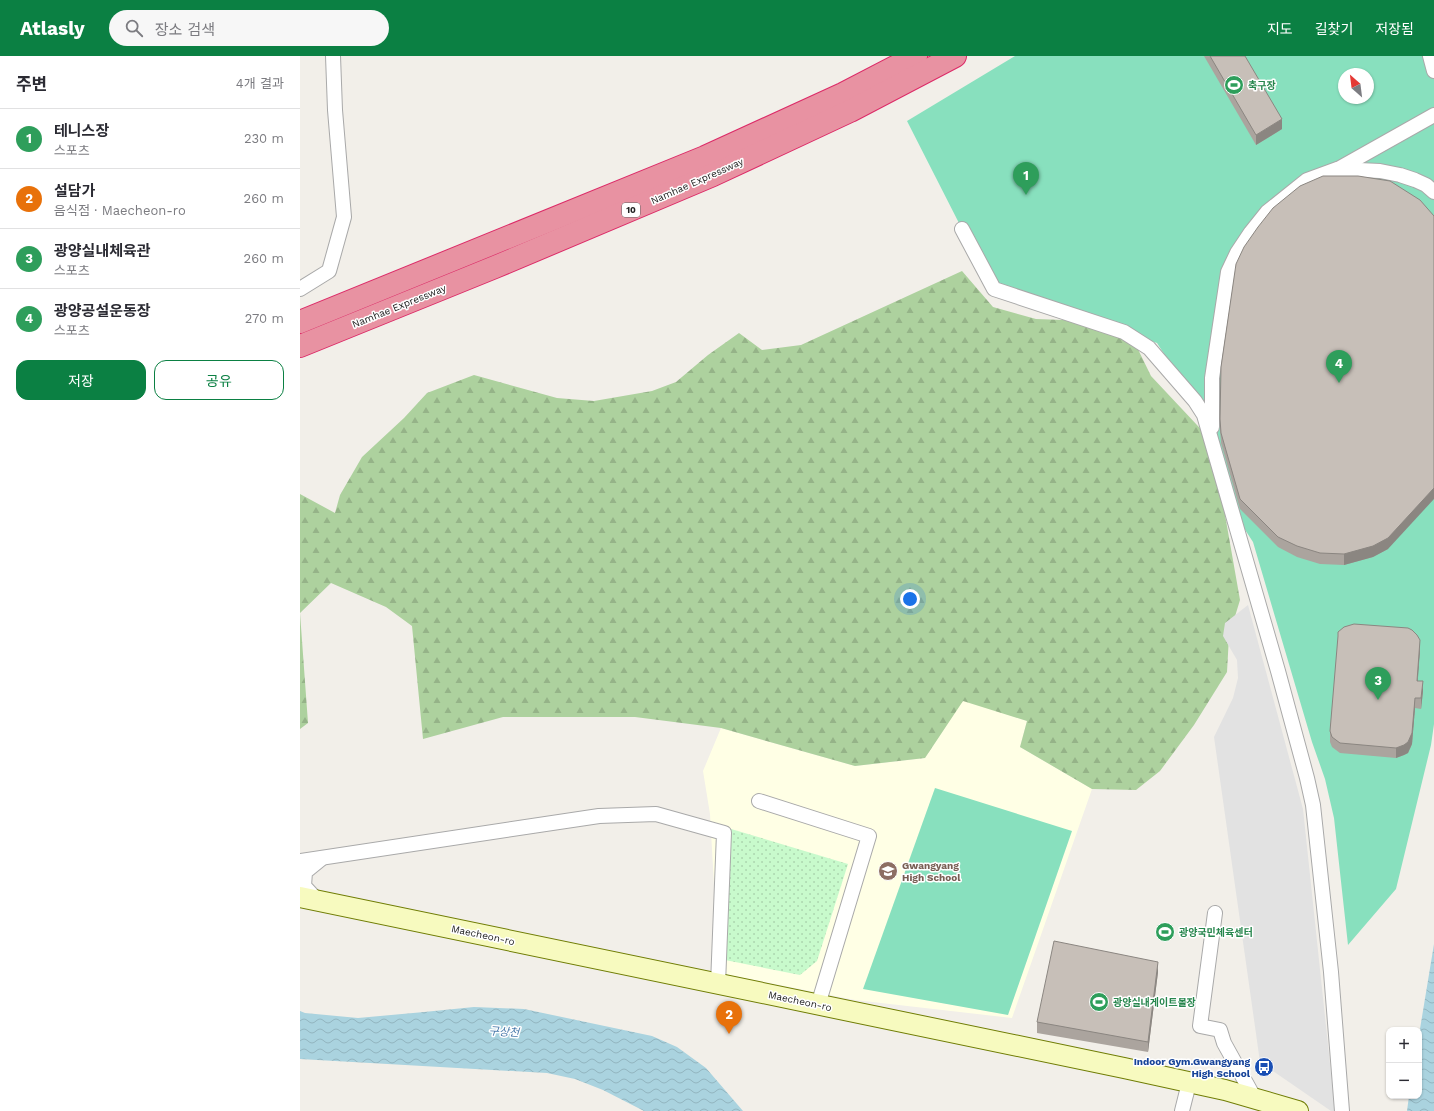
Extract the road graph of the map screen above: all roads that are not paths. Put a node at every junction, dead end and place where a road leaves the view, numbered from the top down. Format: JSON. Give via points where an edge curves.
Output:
{"nodes":[{"id":1,"x":333,"y":56,"type":"edge"},
{"id":2,"x":916,"y":56,"type":"edge"},
{"id":3,"x":955,"y":56,"type":"edge"},
{"id":4,"x":1430,"y":56,"type":"edge"},
{"id":5,"x":1434,"y":70,"type":"edge"},
{"id":6,"x":1434,"y":115,"type":"edge"},
{"id":7,"x":1338,"y":169,"type":"junction"},
{"id":8,"x":1434,"y":192,"type":"edge"},
{"id":9,"x":962,"y":229,"type":"dead end"},
{"id":10,"x":300,"y":289,"type":"edge"},
{"id":11,"x":300,"y":322,"type":"edge"},
{"id":12,"x":300,"y":346,"type":"edge"},
{"id":13,"x":1212,"y":441,"type":"junction"},
{"id":14,"x":759,"y":801,"type":"dead end"},
{"id":15,"x":321,"y":859,"type":"junction"},
{"id":16,"x":300,"y":861,"type":"edge"},
{"id":17,"x":308,"y":899,"type":"edge"},
{"id":18,"x":1215,"y":913,"type":"dead end"},
{"id":19,"x":718,"y":984,"type":"junction"},
{"id":20,"x":818,"y":1005,"type":"junction"},
{"id":21,"x":1189,"y":1083,"type":"junction"},
{"id":22,"x":1255,"y":1099,"type":"junction"},
{"id":23,"x":1182,"y":1111,"type":"edge"},
{"id":24,"x":1298,"y":1111,"type":"edge"},
{"id":25,"x":1342,"y":1111,"type":"edge"}],
"edges":[{"from":1,"to":10,"type":"street","via":[[344,217],[329,271]]},
{"from":2,"to":11,"type":"highway","name":"Namhae Expressway","number":"10","via":[[843,94],[705,157]]},
{"from":3,"to":12,"type":"highway","name":"Namhae Expressway","number":"10","via":[[850,111],[713,175]]},
{"from":4,"to":5,"type":"street"},
{"from":6,"to":7,"type":"street"},
{"from":7,"to":8,"type":"street","via":[[1380,171],[1400,175],[1426,185]]},
{"from":7,"to":13,"type":"street","via":[[1308,180],[1267,212],[1237,253],[1228,272],[1212,378]]},
{"from":9,"to":13,"type":"street","via":[[994,289],[1124,332],[1149,348],[1195,401],[1204,415]]},
{"from":13,"to":25,"type":"street","via":[[1313,805],[1331,972]]},
{"from":14,"to":20,"type":"street","via":[[869,836]]},
{"from":15,"to":16,"type":"street"},
{"from":15,"to":17,"type":"street","via":[[305,872],[304,886]]},
{"from":15,"to":19,"type":"street","via":[[599,816],[656,814],[724,833]]},
{"from":17,"to":19,"type":"main road","name":"Maecheon-ro"},
{"from":18,"to":22,"type":"street","via":[[1200,1026],[1220,1030],[1224,1043]]},
{"from":19,"to":20,"type":"main road","name":"Maecheon-ro"},
{"from":20,"to":21,"type":"main road","name":"Maecheon-ro"},
{"from":21,"to":22,"type":"main road","name":"Maecheon-ro"},
{"from":21,"to":23,"type":"street"},
{"from":22,"to":24,"type":"main road","name":"Maecheon-ro"}]}
